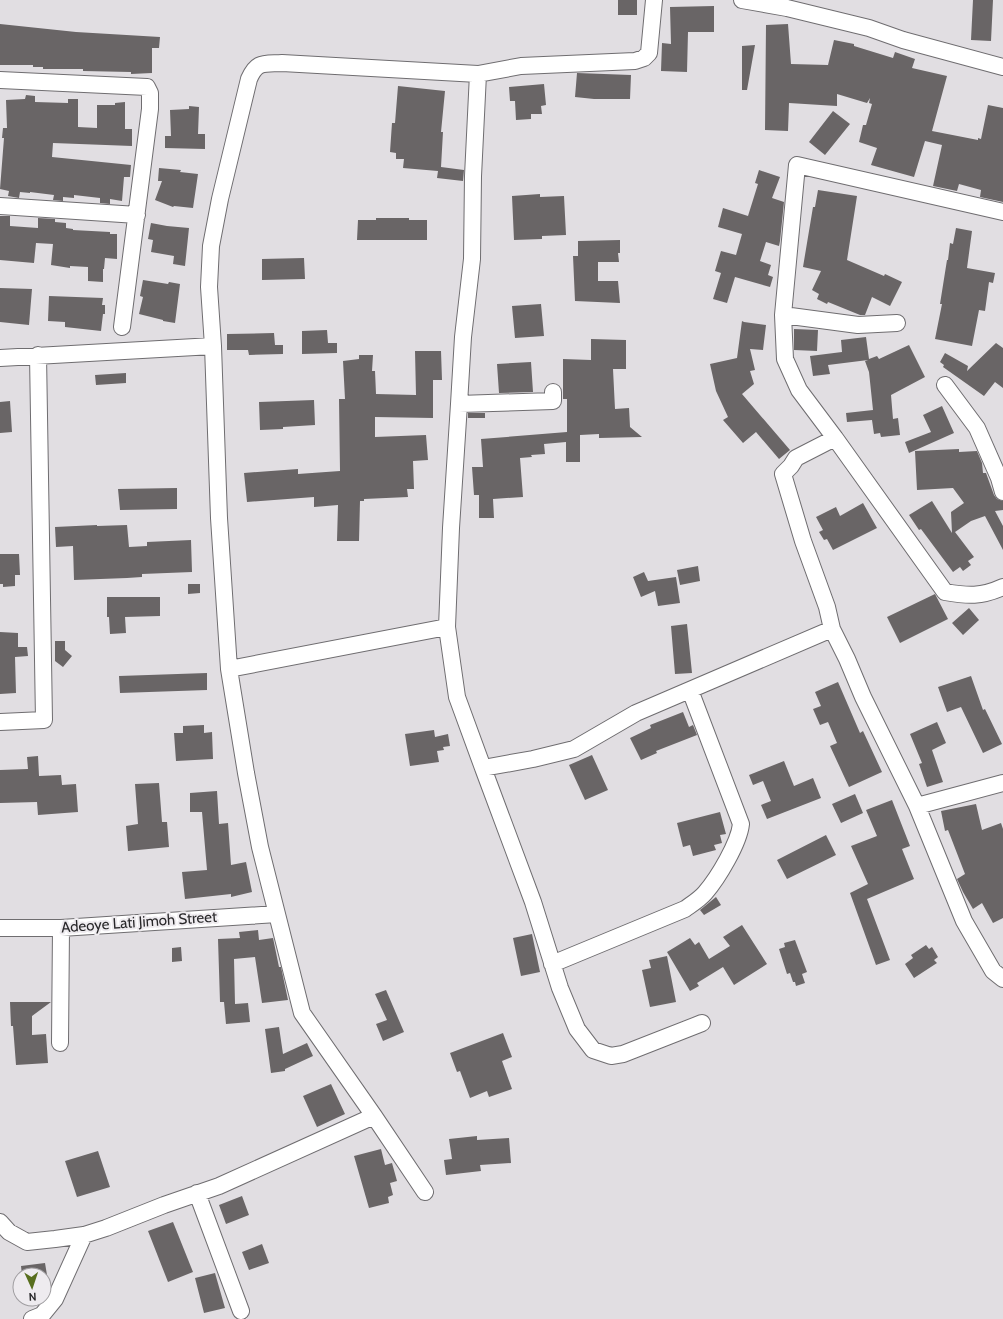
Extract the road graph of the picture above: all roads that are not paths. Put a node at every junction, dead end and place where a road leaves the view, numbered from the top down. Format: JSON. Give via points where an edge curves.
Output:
{"nodes":[{"id":1,"x":654,"y":0,"type":"edge"},
{"id":2,"x":742,"y":0,"type":"edge"},
{"id":3,"x":1003,"y":68,"type":"edge"},
{"id":4,"x":478,"y":74,"type":"junction"},
{"id":5,"x":0,"y":80,"type":"edge"},
{"id":6,"x":0,"y":206,"type":"edge"},
{"id":7,"x":1003,"y":212,"type":"edge"},
{"id":8,"x":137,"y":215,"type":"junction"},
{"id":9,"x":783,"y":315,"type":"junction"},
{"id":10,"x":897,"y":323,"type":"dead end"},
{"id":11,"x":122,"y":327,"type":"dead end"},
{"id":12,"x":213,"y":346,"type":"junction"},
{"id":13,"x":38,"y":355,"type":"junction"},
{"id":14,"x":0,"y":358,"type":"edge"},
{"id":15,"x":945,"y":385,"type":"dead end"},
{"id":16,"x":553,"y":392,"type":"dead end"},
{"id":17,"x":459,"y":404,"type":"junction"},
{"id":18,"x":835,"y":438,"type":"junction"},
{"id":19,"x":1003,"y":492,"type":"edge"},
{"id":20,"x":1003,"y":588,"type":"edge"},
{"id":21,"x":448,"y":627,"type":"junction"},
{"id":22,"x":832,"y":629,"type":"junction"},
{"id":23,"x":229,"y":669,"type":"junction"},
{"id":24,"x":690,"y":690,"type":"junction"},
{"id":25,"x":0,"y":722,"type":"edge"},
{"id":26,"x":483,"y":768,"type":"junction"},
{"id":27,"x":1003,"y":783,"type":"edge"},
{"id":28,"x":917,"y":806,"type":"junction"},
{"id":29,"x":277,"y":914,"type":"junction"},
{"id":30,"x":0,"y":928,"type":"edge"},
{"id":31,"x":61,"y":928,"type":"junction"},
{"id":32,"x":552,"y":964,"type":"junction"},
{"id":33,"x":1003,"y":979,"type":"edge"},
{"id":34,"x":702,"y":1023,"type":"dead end"},
{"id":35,"x":60,"y":1043,"type":"dead end"},
{"id":36,"x":374,"y":1116,"type":"junction"},
{"id":37,"x":425,"y":1192,"type":"dead end"},
{"id":38,"x":197,"y":1193,"type":"junction"},
{"id":39,"x":0,"y":1222,"type":"edge"},
{"id":40,"x":84,"y":1234,"type":"junction"},
{"id":41,"x":241,"y":1311,"type":"dead end"},
{"id":42,"x":32,"y":1319,"type":"edge"}],
"edges":[{"from":1,"to":4,"type":"street","via":[[649,53],[644,58],[635,61],[521,66]]},
{"from":2,"to":3,"type":"street","via":[[861,26]]},
{"from":4,"to":12,"type":"street","via":[[282,63],[262,64],[253,68],[248,79],[211,246],[209,287]]},
{"from":4,"to":17,"type":"street","via":[[472,259]]},
{"from":5,"to":8,"type":"street","via":[[147,87],[150,94],[150,109]]},
{"from":6,"to":8,"type":"street"},
{"from":7,"to":9,"type":"street","via":[[797,165]]},
{"from":8,"to":11,"type":"street"},
{"from":9,"to":10,"type":"street","via":[[858,325]]},
{"from":9,"to":18,"type":"street","via":[[785,359],[799,390]]},
{"from":12,"to":13,"type":"street"},
{"from":12,"to":23,"type":"street","via":[[219,518]]},
{"from":13,"to":14,"type":"street"},
{"from":13,"to":25,"type":"street","via":[[44,720]]},
{"from":15,"to":19,"type":"street","via":[[977,428]]},
{"from":16,"to":17,"type":"street","via":[[553,401]]},
{"from":17,"to":21,"type":"street"},
{"from":18,"to":20,"type":"street","via":[[945,592],[967,596],[990,593]]},
{"from":18,"to":22,"type":"street","via":[[796,458],[783,474]]},
{"from":21,"to":23,"type":"street"},
{"from":21,"to":26,"type":"street","via":[[457,697]]},
{"from":22,"to":24,"type":"street"},
{"from":22,"to":28,"type":"street"},
{"from":23,"to":29,"type":"street","via":[[260,847]]},
{"from":24,"to":26,"type":"street","via":[[636,713],[574,749]]},
{"from":24,"to":32,"type":"street","via":[[741,824],[737,840],[719,875],[704,894],[685,909]]},
{"from":26,"to":32,"type":"street","via":[[533,902]]},
{"from":27,"to":28,"type":"street"},
{"from":28,"to":33,"type":"street","via":[[964,921],[993,971]]},
{"from":29,"to":31,"type":"street","name":"Adeoye Lati Jimoh Street"},
{"from":29,"to":36,"type":"street","via":[[302,1013]]},
{"from":30,"to":31,"type":"street","name":"Adeoye Lati Jimoh Street"},
{"from":31,"to":35,"type":"street"},
{"from":32,"to":34,"type":"street","via":[[577,1029],[594,1050],[599,1052],[611,1056],[623,1054]]},
{"from":36,"to":37,"type":"street"},
{"from":36,"to":38,"type":"street","via":[[219,1186]]},
{"from":38,"to":40,"type":"street"},
{"from":38,"to":41,"type":"street"},
{"from":39,"to":40,"type":"street","via":[[9,1232],[27,1242]]},
{"from":40,"to":42,"type":"street","via":[[55,1299],[42,1315]]}]}
